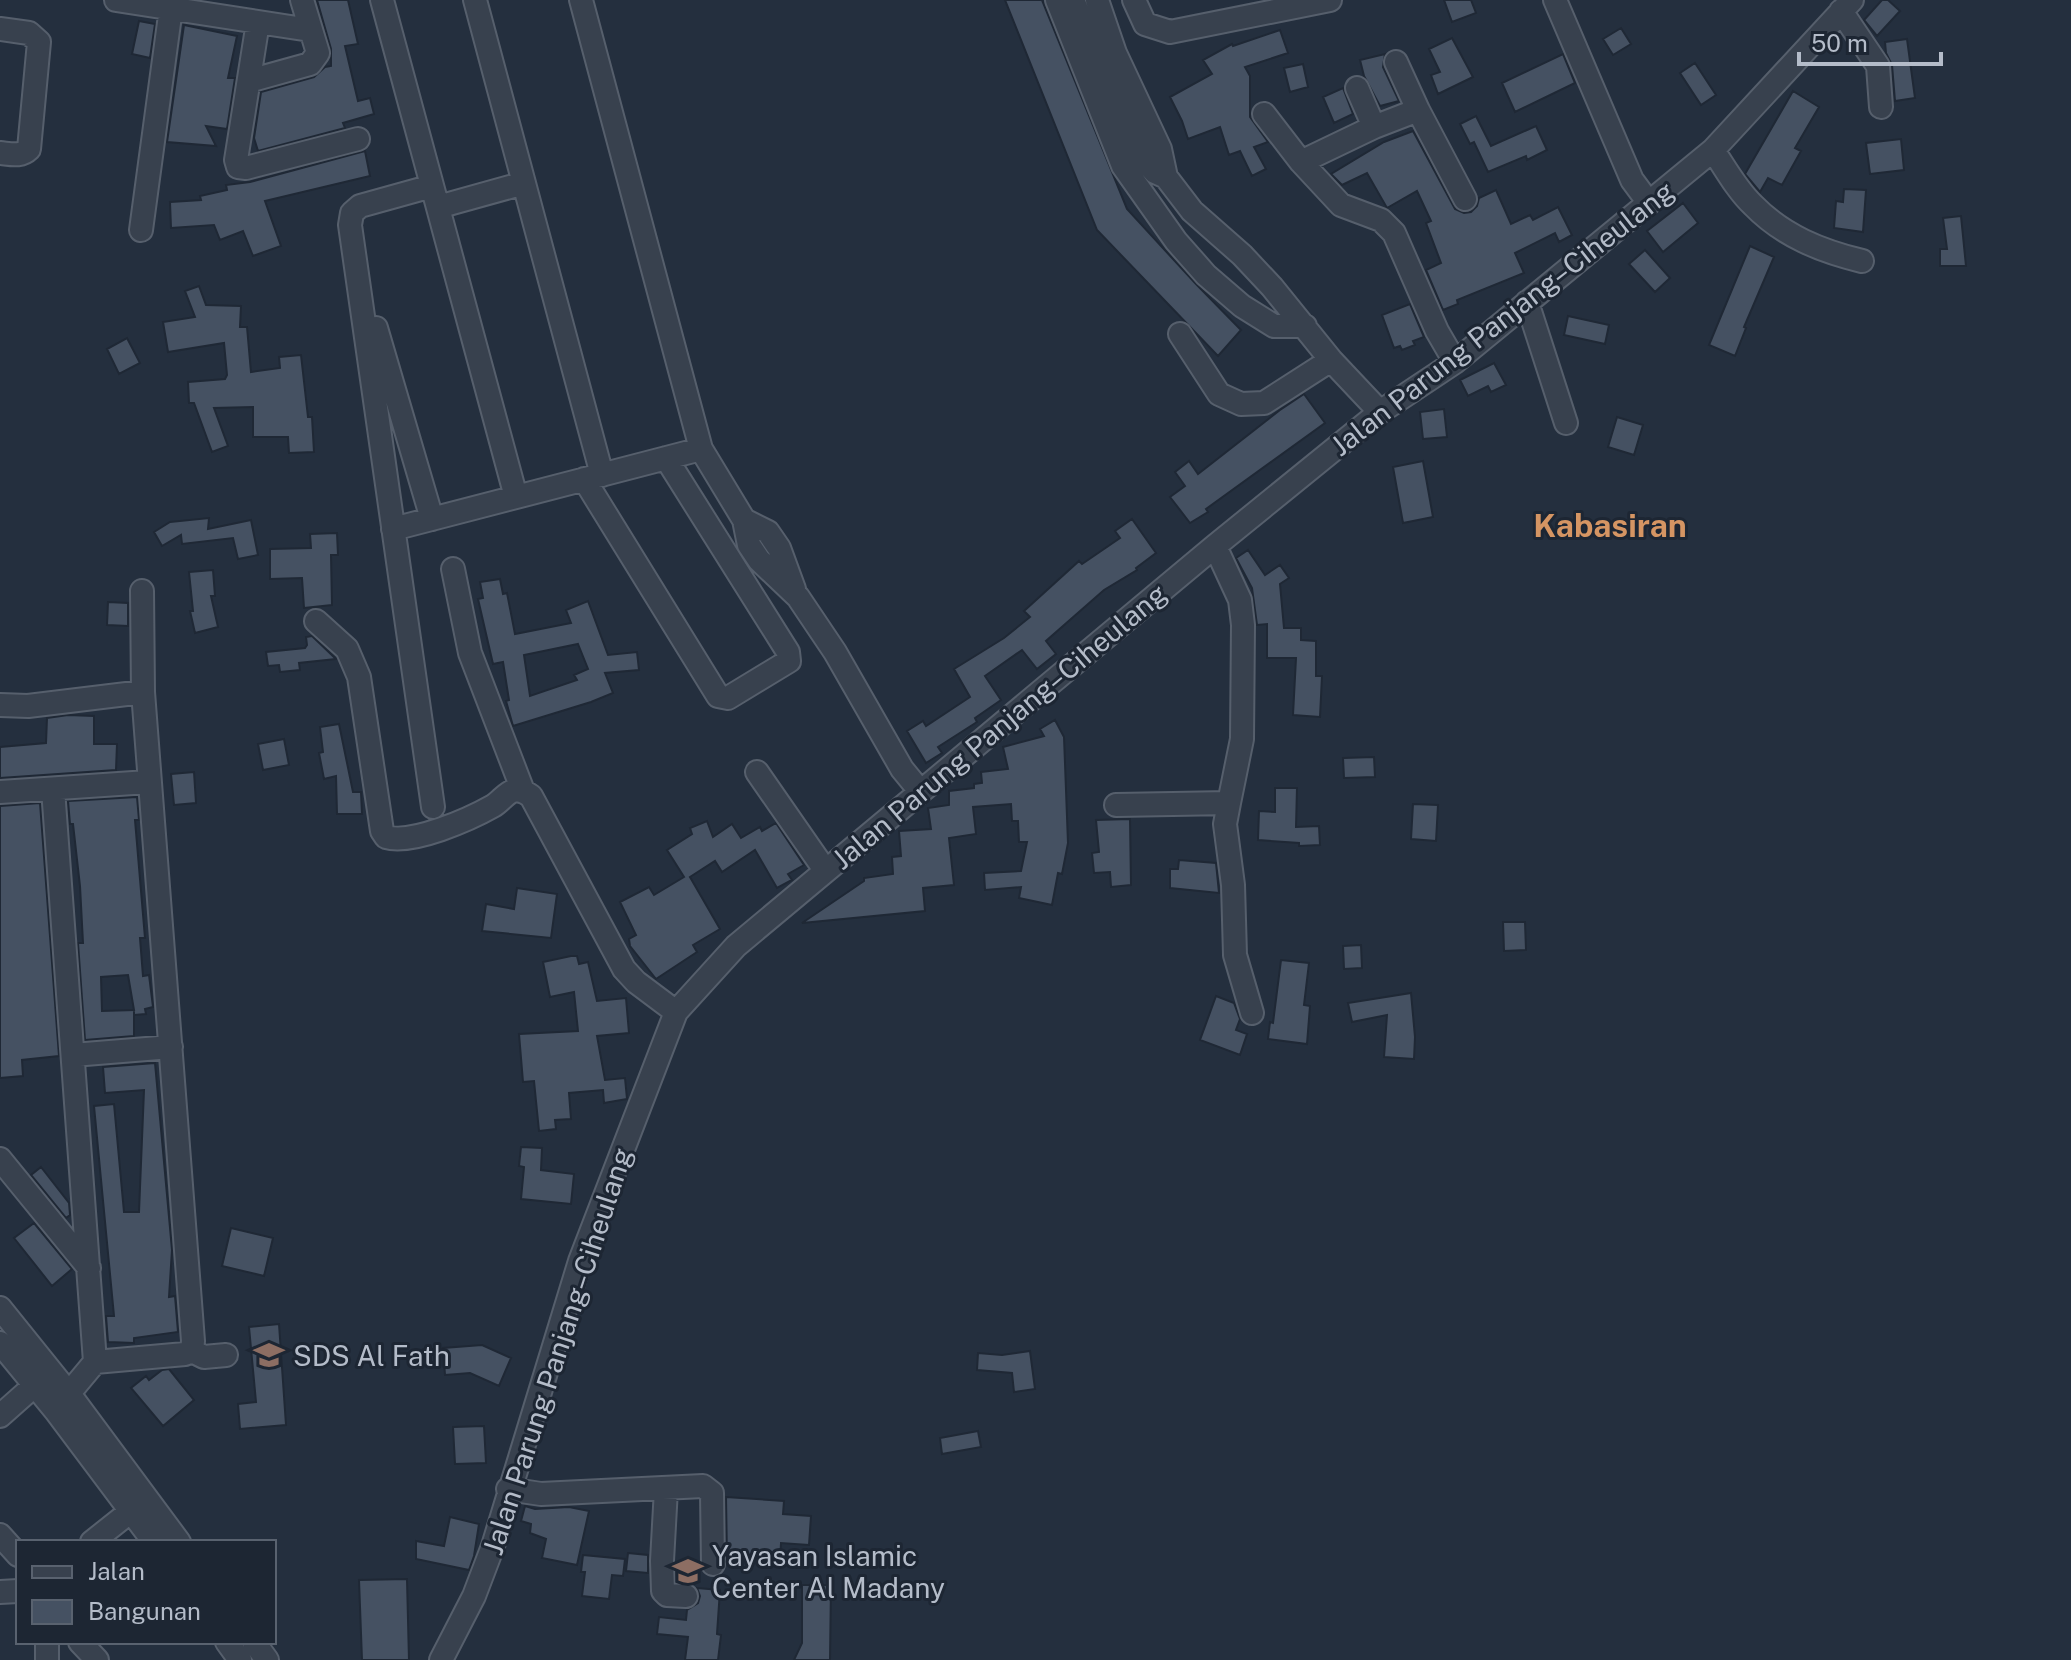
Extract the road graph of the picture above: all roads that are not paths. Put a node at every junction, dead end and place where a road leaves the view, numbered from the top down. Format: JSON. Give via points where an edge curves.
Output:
{"nodes":[{"id":1,"x":116,"y":0,"type":"edge"},
{"id":2,"x":302,"y":0,"type":"edge"},
{"id":3,"x":382,"y":0,"type":"edge"},
{"id":4,"x":475,"y":0,"type":"edge"},
{"id":5,"x":581,"y":0,"type":"edge"},
{"id":6,"x":1057,"y":0,"type":"edge"},
{"id":7,"x":1073,"y":0,"type":"edge"},
{"id":8,"x":1097,"y":0,"type":"edge"},
{"id":9,"x":1134,"y":0,"type":"edge"},
{"id":10,"x":1330,"y":0,"type":"edge"},
{"id":11,"x":1555,"y":0,"type":"edge"},
{"id":12,"x":1846,"y":5,"type":"edge"},
{"id":13,"x":181,"y":6,"type":"edge"},
{"id":14,"x":258,"y":22,"type":"junction"},
{"id":15,"x":0,"y":29,"type":"edge"},
{"id":16,"x":310,"y":30,"type":"junction"},
{"id":17,"x":1396,"y":62,"type":"dead end"},
{"id":18,"x":249,"y":81,"type":"junction"},
{"id":19,"x":1357,"y":88,"type":"dead end"},
{"id":20,"x":1881,"y":107,"type":"dead end"},
{"id":21,"x":1418,"y":110,"type":"junction"},
{"id":22,"x":1264,"y":114,"type":"dead end"},
{"id":23,"x":1374,"y":127,"type":"junction"},
{"id":24,"x":358,"y":139,"type":"dead end"},
{"id":25,"x":1713,"y":150,"type":"junction"},
{"id":26,"x":0,"y":153,"type":"edge"},
{"id":27,"x":1301,"y":162,"type":"junction"},
{"id":28,"x":1166,"y":177,"type":"junction"},
{"id":29,"x":524,"y":183,"type":"junction"},
{"id":30,"x":435,"y":196,"type":"junction"},
{"id":31,"x":1465,"y":199,"type":"dead end"},
{"id":32,"x":1649,"y":203,"type":"junction"},
{"id":33,"x":141,"y":230,"type":"dead end"},
{"id":34,"x":354,"y":254,"type":"junction"},
{"id":35,"x":1862,"y":261,"type":"dead end"},
{"id":36,"x":1527,"y":302,"type":"junction"},
{"id":37,"x":1305,"y":326,"type":"junction"},
{"id":38,"x":1180,"y":334,"type":"dead end"},
{"id":39,"x":1331,"y":360,"type":"junction"},
{"id":40,"x":1455,"y":362,"type":"junction"},
{"id":41,"x":1380,"y":412,"type":"junction"},
{"id":42,"x":1566,"y":423,"type":"dead end"},
{"id":43,"x":701,"y":449,"type":"junction"},
{"id":44,"x":666,"y":458,"type":"junction"},
{"id":45,"x":593,"y":477,"type":"junction"},
{"id":46,"x":516,"y":497,"type":"junction"},
{"id":47,"x":432,"y":519,"type":"junction"},
{"id":48,"x":393,"y":529,"type":"junction"},
{"id":49,"x":1215,"y":546,"type":"junction"},
{"id":50,"x":453,"y":569,"type":"dead end"},
{"id":51,"x":142,"y":591,"type":"dead end"},
{"id":52,"x":316,"y":621,"type":"dead end"},
{"id":53,"x":143,"y":692,"type":"junction"},
{"id":54,"x":0,"y":705,"type":"edge"},
{"id":55,"x":757,"y":772,"type":"dead end"},
{"id":56,"x":148,"y":782,"type":"junction"},
{"id":57,"x":53,"y":789,"type":"junction"},
{"id":58,"x":523,"y":791,"type":"junction"},
{"id":59,"x":920,"y":791,"type":"junction"},
{"id":60,"x":0,"y":792,"type":"edge"},
{"id":61,"x":1229,"y":803,"type":"junction"},
{"id":62,"x":1116,"y":805,"type":"dead end"},
{"id":63,"x":433,"y":807,"type":"dead end"},
{"id":64,"x":825,"y":870,"type":"junction"},
{"id":65,"x":676,"y":1012,"type":"junction"},
{"id":66,"x":1252,"y":1013,"type":"dead end"},
{"id":67,"x":171,"y":1047,"type":"junction"},
{"id":68,"x":73,"y":1055,"type":"junction"},
{"id":69,"x":0,"y":1159,"type":"edge"},
{"id":70,"x":89,"y":1268,"type":"junction"},
{"id":71,"x":0,"y":1308,"type":"edge"},
{"id":72,"x":0,"y":1343,"type":"edge"},
{"id":73,"x":192,"y":1351,"type":"junction"},
{"id":74,"x":226,"y":1355,"type":"dead end"},
{"id":75,"x":95,"y":1362,"type":"junction"},
{"id":76,"x":42,"y":1378,"type":"junction"},
{"id":77,"x":63,"y":1402,"type":"junction"},
{"id":78,"x":0,"y":1416,"type":"edge"},
{"id":79,"x":508,"y":1489,"type":"junction"},
{"id":80,"x":666,"y":1489,"type":"junction"},
{"id":81,"x":137,"y":1503,"type":"junction"},
{"id":82,"x":0,"y":1535,"type":"edge"},
{"id":83,"x":94,"y":1540,"type":"edge"},
{"id":84,"x":153,"y":1540,"type":"edge"},
{"id":85,"x":177,"y":1540,"type":"edge"},
{"id":86,"x":16,"y":1553,"type":"edge"},
{"id":87,"x":713,"y":1564,"type":"dead end"},
{"id":88,"x":686,"y":1596,"type":"dead end"},
{"id":89,"x":82,"y":1644,"type":"edge"},
{"id":90,"x":97,"y":1660,"type":"edge"},
{"id":91,"x":441,"y":1660,"type":"edge"}],
"edges":[{"from":1,"to":13,"type":"street"},
{"from":2,"to":16,"type":"street"},
{"from":3,"to":30,"type":"street"},
{"from":4,"to":29,"type":"street"},
{"from":5,"to":43,"type":"street"},
{"from":6,"to":37,"type":"street","via":[[1123,166],[1176,241],[1206,275],[1252,313],[1274,326]]},
{"from":7,"to":28,"type":"street","via":[[1145,161]]},
{"from":8,"to":28,"type":"street","via":[[1115,53],[1160,149]]},
{"from":9,"to":10,"type":"street","via":[[1145,24],[1170,32]]},
{"from":11,"to":32,"type":"street","via":[[1632,180]]},
{"from":12,"to":20,"type":"street","via":[[1878,66]]},
{"from":12,"to":25,"type":"street","name":"Jalan Parung Panjang–Ciheulang"},
{"from":13,"to":14,"type":"street"},
{"from":13,"to":33,"type":"street"},
{"from":14,"to":16,"type":"street"},
{"from":14,"to":18,"type":"street"},
{"from":15,"to":26,"type":"street","via":[[29,33],[39,42],[29,149],[17,155]]},
{"from":16,"to":18,"type":"street","via":[[318,53],[310,64]]},
{"from":17,"to":21,"type":"street"},
{"from":18,"to":24,"type":"street","via":[[238,167]]},
{"from":19,"to":23,"type":"street"},
{"from":21,"to":23,"type":"street"},
{"from":21,"to":31,"type":"street"},
{"from":22,"to":27,"type":"street"},
{"from":23,"to":27,"type":"street"},
{"from":25,"to":32,"type":"street","name":"Jalan Parung Panjang–Ciheulang"},
{"from":25,"to":35,"type":"street","via":[[1751,204],[1771,222],[1813,246]]},
{"from":27,"to":40,"type":"street","via":[[1341,205],[1381,220],[1394,233]]},
{"from":28,"to":37,"type":"street","via":[[1192,211],[1242,255]]},
{"from":29,"to":30,"type":"street"},
{"from":29,"to":45,"type":"street"},
{"from":30,"to":34,"type":"street","via":[[360,206],[350,225]]},
{"from":30,"to":46,"type":"street"},
{"from":32,"to":36,"type":"street","name":"Jalan Parung Panjang–Ciheulang"},
{"from":34,"to":47,"type":"street"},
{"from":34,"to":48,"type":"street"},
{"from":36,"to":40,"type":"street","name":"Jalan Parung Panjang–Ciheulang"},
{"from":36,"to":42,"type":"street"},
{"from":37,"to":39,"type":"street"},
{"from":38,"to":39,"type":"street","via":[[1219,394],[1241,404],[1264,403]]},
{"from":39,"to":41,"type":"street"},
{"from":40,"to":41,"type":"street","name":"Jalan Parung Panjang–Ciheulang"},
{"from":41,"to":49,"type":"street","name":"Jalan Parung Panjang–Ciheulang"},
{"from":43,"to":44,"type":"street"},
{"from":43,"to":59,"type":"street","via":[[744,520],[749,545],[798,597]]},
{"from":44,"to":45,"type":"street"},
{"from":44,"to":45,"type":"street","via":[[788,652],[789,661],[728,698],[718,696]]},
{"from":45,"to":46,"type":"street"},
{"from":46,"to":47,"type":"street"},
{"from":47,"to":48,"type":"street"},
{"from":48,"to":63,"type":"street"},
{"from":49,"to":59,"type":"street","name":"Jalan Parung Panjang–Ciheulang"},
{"from":49,"to":61,"type":"street","via":[[1240,600],[1243,625],[1242,739]]},
{"from":50,"to":58,"type":"street","via":[[470,653]]},
{"from":51,"to":53,"type":"street"},
{"from":52,"to":58,"type":"street","via":[[347,649],[359,677],[386,837],[406,839],[440,829],[493,806],[512,791]]},
{"from":53,"to":54,"type":"street"},
{"from":53,"to":56,"type":"street"},
{"from":55,"to":64,"type":"street"},
{"from":56,"to":57,"type":"street"},
{"from":56,"to":67,"type":"street"},
{"from":57,"to":60,"type":"street"},
{"from":57,"to":68,"type":"street"},
{"from":58,"to":65,"type":"street","via":[[531,796],[624,969]]},
{"from":59,"to":64,"type":"street","name":"Jalan Parung Panjang–Ciheulang"},
{"from":61,"to":62,"type":"street"},
{"from":61,"to":66,"type":"street","via":[[1225,824],[1235,955]]},
{"from":64,"to":65,"type":"street","name":"Jalan Parung Panjang–Ciheulang","via":[[736,946]]},
{"from":65,"to":79,"type":"street","name":"Jalan Parung Panjang–Ciheulang","via":[[580,1261]]},
{"from":67,"to":68,"type":"street"},
{"from":67,"to":73,"type":"street"},
{"from":68,"to":70,"type":"street"},
{"from":69,"to":70,"type":"street"},
{"from":70,"to":75,"type":"street"},
{"from":71,"to":76,"type":"street"},
{"from":72,"to":76,"type":"street"},
{"from":73,"to":74,"type":"street","via":[[204,1357]]},
{"from":73,"to":75,"type":"street"},
{"from":75,"to":77,"type":"street"},
{"from":76,"to":77,"type":"street"},
{"from":76,"to":78,"type":"street"},
{"from":77,"to":81,"type":"street"},
{"from":79,"to":80,"type":"street","via":[[541,1494]]},
{"from":79,"to":91,"type":"street","name":"Jalan Parung Panjang–Ciheulang","via":[[474,1596]]},
{"from":80,"to":87,"type":"street","via":[[703,1486],[712,1493]]},
{"from":80,"to":88,"type":"street","via":[[663,1591]]},
{"from":81,"to":83,"type":"street"},
{"from":81,"to":84,"type":"street"},
{"from":81,"to":85,"type":"street"},
{"from":82,"to":86,"type":"street"},
{"from":89,"to":90,"type":"street"}]}
